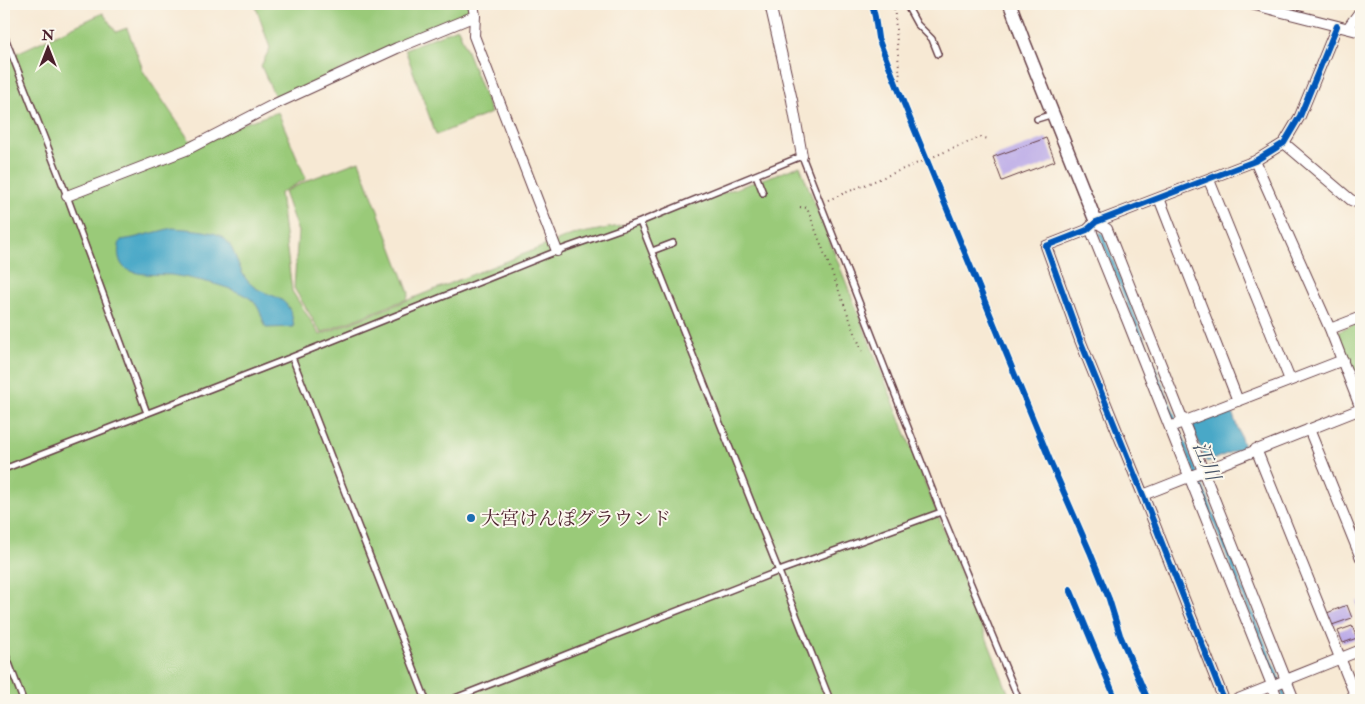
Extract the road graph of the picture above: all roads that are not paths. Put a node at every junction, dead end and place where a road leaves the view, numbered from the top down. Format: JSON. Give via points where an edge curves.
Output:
{"nodes":[{"id":1,"x":473,"y":4,"type":"edge"},
{"id":2,"x":770,"y":4,"type":"edge"},
{"id":3,"x":906,"y":4,"type":"edge"},
{"id":4,"x":1010,"y":4,"type":"edge"},
{"id":5,"x":1251,"y":4,"type":"edge"},
{"id":6,"x":1361,"y":10,"type":"edge"},
{"id":7,"x":476,"y":16,"type":"junction"},
{"id":8,"x":1337,"y":26,"type":"junction"},
{"id":9,"x":1348,"y":28,"type":"junction"},
{"id":10,"x":1361,"y":32,"type":"edge"},
{"id":11,"x":4,"y":35,"type":"edge"},
{"id":12,"x":938,"y":54,"type":"dead end"},
{"id":13,"x":1053,"y":114,"type":"junction"},
{"id":14,"x":1037,"y":119,"type":"dead end"},
{"id":15,"x":1284,"y":143,"type":"junction"},
{"id":16,"x":802,"y":156,"type":"junction"},
{"id":17,"x":1255,"y":161,"type":"junction"},
{"id":18,"x":756,"y":175,"type":"junction"},
{"id":19,"x":1208,"y":180,"type":"junction"},
{"id":20,"x":763,"y":193,"type":"dead end"},
{"id":21,"x":67,"y":196,"type":"junction"},
{"id":22,"x":1159,"y":198,"type":"junction"},
{"id":23,"x":1361,"y":204,"type":"edge"},
{"id":24,"x":640,"y":222,"type":"junction"},
{"id":25,"x":1093,"y":224,"type":"junction"},
{"id":26,"x":672,"y":243,"type":"dead end"},
{"id":27,"x":558,"y":251,"type":"junction"},
{"id":28,"x":652,"y":251,"type":"junction"},
{"id":29,"x":1361,"y":317,"type":"edge"},
{"id":30,"x":1330,"y":329,"type":"junction"},
{"id":31,"x":292,"y":357,"type":"junction"},
{"id":32,"x":1342,"y":360,"type":"junction"},
{"id":33,"x":1290,"y":380,"type":"junction"},
{"id":34,"x":1238,"y":401,"type":"junction"},
{"id":35,"x":1361,"y":409,"type":"edge"},
{"id":36,"x":146,"y":413,"type":"junction"},
{"id":37,"x":1177,"y":425,"type":"junction"},
{"id":38,"x":1309,"y":429,"type":"junction"},
{"id":39,"x":1256,"y":449,"type":"junction"},
{"id":40,"x":4,"y":469,"type":"edge"},
{"id":41,"x":1196,"y":473,"type":"junction"},
{"id":42,"x":1143,"y":495,"type":"junction"},
{"id":43,"x":941,"y":512,"type":"junction"},
{"id":44,"x":1361,"y":558,"type":"edge"},
{"id":45,"x":779,"y":571,"type":"junction"},
{"id":46,"x":4,"y":650,"type":"edge"},
{"id":47,"x":1361,"y":650,"type":"edge"},
{"id":48,"x":1340,"y":658,"type":"junction"},
{"id":49,"x":1279,"y":683,"type":"junction"},
{"id":50,"x":23,"y":700,"type":"edge"},
{"id":51,"x":426,"y":700,"type":"edge"},
{"id":52,"x":450,"y":700,"type":"edge"},
{"id":53,"x":830,"y":700,"type":"edge"},
{"id":54,"x":1019,"y":700,"type":"edge"},
{"id":55,"x":1224,"y":700,"type":"edge"},
{"id":56,"x":1236,"y":700,"type":"edge"},
{"id":57,"x":1278,"y":700,"type":"edge"},
{"id":58,"x":1294,"y":700,"type":"edge"},
{"id":59,"x":1357,"y":700,"type":"edge"}],
"edges":[{"from":1,"to":7,"type":"street"},
{"from":2,"to":16,"type":"street"},
{"from":3,"to":12,"type":"lane","via":[[917,24],[932,38]]},
{"from":4,"to":13,"type":"street"},
{"from":5,"to":8,"type":"street"},
{"from":6,"to":9,"type":"street"},
{"from":7,"to":21,"type":"street","via":[[275,104],[186,150]]},
{"from":7,"to":27,"type":"street","via":[[474,36]]},
{"from":8,"to":9,"type":"street"},
{"from":8,"to":15,"type":"street","via":[[1300,116]]},
{"from":9,"to":10,"type":"street"},
{"from":11,"to":21,"type":"lane"},
{"from":13,"to":14,"type":"lane"},
{"from":13,"to":25,"type":"street"},
{"from":15,"to":17,"type":"street"},
{"from":15,"to":23,"type":"street","via":[[1351,200]]},
{"from":16,"to":18,"type":"lane"},
{"from":16,"to":43,"type":"lane"},
{"from":17,"to":19,"type":"street"},
{"from":17,"to":30,"type":"street"},
{"from":18,"to":20,"type":"lane"},
{"from":18,"to":24,"type":"lane"},
{"from":19,"to":22,"type":"street"},
{"from":19,"to":33,"type":"street"},
{"from":21,"to":36,"type":"lane"},
{"from":22,"to":25,"type":"street"},
{"from":22,"to":34,"type":"street"},
{"from":24,"to":27,"type":"lane"},
{"from":24,"to":28,"type":"lane"},
{"from":25,"to":37,"type":"street","via":[[1092,233]]},
{"from":25,"to":37,"type":"street","via":[[1107,229]]},
{"from":25,"to":42,"type":"street","via":[[1087,230],[1046,246]]},
{"from":26,"to":28,"type":"lane"},
{"from":27,"to":31,"type":"lane"},
{"from":28,"to":45,"type":"lane"},
{"from":29,"to":30,"type":"street"},
{"from":30,"to":32,"type":"street"},
{"from":31,"to":36,"type":"lane"},
{"from":31,"to":51,"type":"lane"},
{"from":32,"to":33,"type":"street"},
{"from":32,"to":35,"type":"street"},
{"from":33,"to":34,"type":"street"},
{"from":34,"to":37,"type":"street"},
{"from":35,"to":38,"type":"street"},
{"from":36,"to":40,"type":"lane"},
{"from":37,"to":41,"type":"street"},
{"from":37,"to":41,"type":"street"},
{"from":38,"to":39,"type":"street"},
{"from":38,"to":44,"type":"street"},
{"from":39,"to":41,"type":"street"},
{"from":39,"to":48,"type":"street"},
{"from":41,"to":42,"type":"street"},
{"from":41,"to":49,"type":"street"},
{"from":42,"to":55,"type":"street"},
{"from":43,"to":45,"type":"lane"},
{"from":43,"to":54,"type":"lane"},
{"from":45,"to":52,"type":"lane"},
{"from":45,"to":53,"type":"lane"},
{"from":46,"to":50,"type":"lane"},
{"from":47,"to":48,"type":"street"},
{"from":48,"to":49,"type":"street"},
{"from":48,"to":59,"type":"street"},
{"from":49,"to":56,"type":"street"},
{"from":49,"to":57,"type":"street"},
{"from":49,"to":58,"type":"street"}]}
